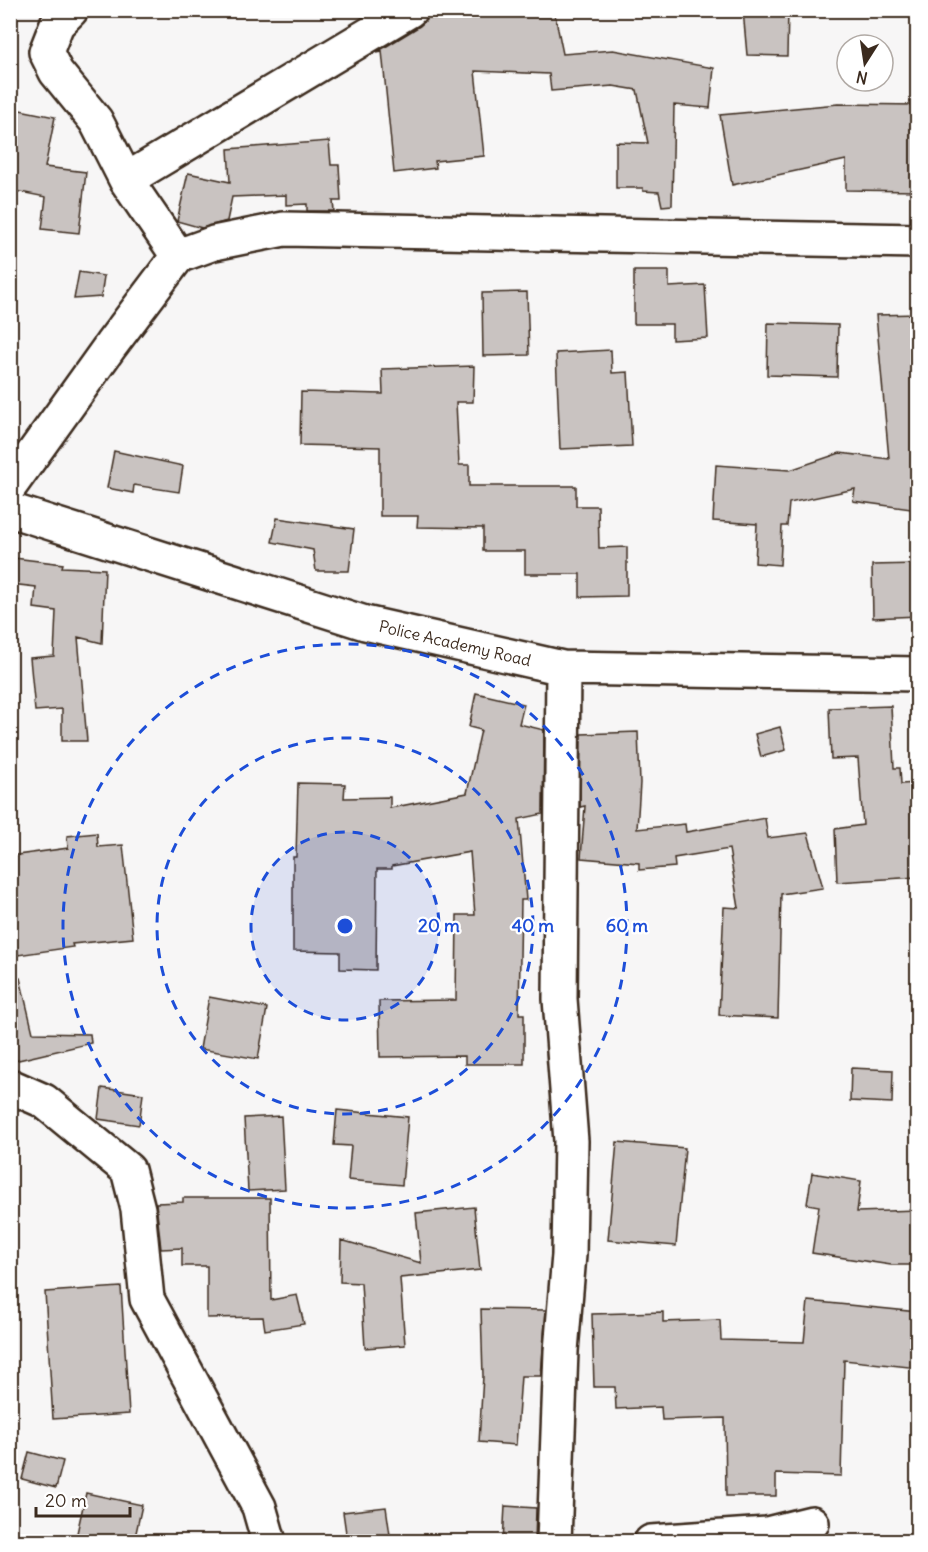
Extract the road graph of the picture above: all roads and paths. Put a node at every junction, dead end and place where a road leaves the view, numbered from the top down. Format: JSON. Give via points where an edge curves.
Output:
{"nodes":[{"id":1,"x":71,"y":10,"type":"edge"},
{"id":2,"x":410,"y":10,"type":"edge"},
{"id":3,"x":126,"y":180,"type":"junction"},
{"id":4,"x":918,"y":241,"type":"edge"},
{"id":5,"x":178,"y":256,"type":"junction"},
{"id":6,"x":10,"y":486,"type":"edge"},
{"id":7,"x":10,"y":510,"type":"edge"},
{"id":8,"x":563,"y":668,"type":"junction"},
{"id":9,"x":918,"y":674,"type":"edge"},
{"id":10,"x":10,"y":1086,"type":"edge"},
{"id":11,"x":812,"y":1524,"type":"dead end"},
{"id":12,"x":269,"y":1542,"type":"edge"},
{"id":13,"x":554,"y":1542,"type":"edge"},
{"id":14,"x":651,"y":1542,"type":"edge"}],
"edges":[{"from":1,"to":3,"type":"street","via":[[57,24],[46,52],[56,72],[96,121]]},
{"from":2,"to":3,"type":"street"},
{"from":3,"to":5,"type":"street"},
{"from":4,"to":5,"type":"street","via":[[284,229],[214,243]]},
{"from":5,"to":6,"type":"street"},
{"from":7,"to":8,"type":"street","name":"Police Academy Road","via":[[365,623]]},
{"from":8,"to":9,"type":"street","name":"Police Academy Road"},
{"from":8,"to":13,"type":"street","via":[[560,999],[571,1141]]},
{"from":10,"to":12,"type":"street","via":[[44,1101],[128,1170],[138,1209],[147,1299],[259,1508]]},
{"from":11,"to":14,"type":"street","via":[[767,1534]]}]}
